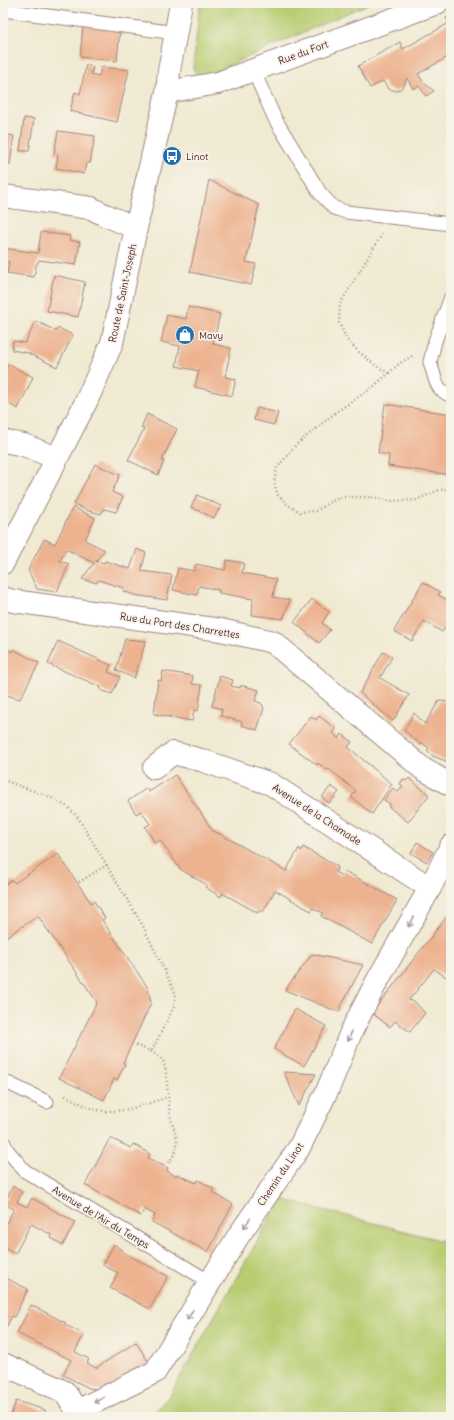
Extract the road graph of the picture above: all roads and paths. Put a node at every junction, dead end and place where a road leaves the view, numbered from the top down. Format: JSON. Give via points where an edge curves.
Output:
{"nodes":[{"id":1,"x":181,"y":3,"type":"edge"},
{"id":2,"x":438,"y":3,"type":"edge"},
{"id":3,"x":3,"y":10,"type":"edge"},
{"id":4,"x":176,"y":32,"type":"junction"},
{"id":5,"x":253,"y":70,"type":"junction"},
{"id":6,"x":166,"y":92,"type":"junction"},
{"id":7,"x":3,"y":196,"type":"edge"},
{"id":8,"x":393,"y":217,"type":"junction"},
{"id":9,"x":451,"y":224,"type":"edge"},
{"id":10,"x":136,"y":228,"type":"junction"},
{"id":11,"x":451,"y":297,"type":"edge"},
{"id":12,"x":432,"y":354,"type":"junction"},
{"id":13,"x":389,"y":372,"type":"junction"},
{"id":14,"x":451,"y":395,"type":"edge"},
{"id":15,"x":3,"y":442,"type":"edge"},
{"id":16,"x":56,"y":458,"type":"junction"},
{"id":17,"x":451,"y":489,"type":"edge"},
{"id":18,"x":3,"y":563,"type":"edge"},
{"id":19,"x":3,"y":598,"type":"edge"},
{"id":20,"x":154,"y":768,"type":"dead end"},
{"id":21,"x":3,"y":780,"type":"edge"},
{"id":22,"x":451,"y":785,"type":"edge"},
{"id":23,"x":451,"y":846,"type":"edge"},
{"id":24,"x":107,"y":865,"type":"junction"},
{"id":25,"x":79,"y":882,"type":"dead end"},
{"id":26,"x":430,"y":888,"type":"junction"},
{"id":27,"x":136,"y":1045,"type":"dead end"},
{"id":28,"x":151,"y":1052,"type":"junction"},
{"id":29,"x":3,"y":1083,"type":"edge"},
{"id":30,"x":61,"y":1094,"type":"dead end"},
{"id":31,"x":168,"y":1098,"type":"junction"},
{"id":32,"x":47,"y":1102,"type":"dead end"},
{"id":33,"x":3,"y":1141,"type":"edge"},
{"id":34,"x":167,"y":1165,"type":"dead end"},
{"id":35,"x":210,"y":1282,"type":"junction"},
{"id":36,"x":3,"y":1364,"type":"edge"},
{"id":37,"x":76,"y":1414,"type":"edge"}],
"edges":[{"from":1,"to":4,"type":"street","name":"Route de Saint-Joseph"},
{"from":2,"to":5,"type":"street","name":"Rue du Fort"},
{"from":3,"to":4,"type":"lane"},
{"from":4,"to":6,"type":"street","name":"Route de Saint-Joseph"},
{"from":5,"to":6,"type":"street","name":"Rue du Fort","via":[[218,83]]},
{"from":5,"to":8,"type":"lane","via":[[275,119],[320,193],[334,208],[346,212]]},
{"from":6,"to":10,"type":"street","name":"Route de Saint-Joseph"},
{"from":7,"to":10,"type":"street","via":[[91,208]]},
{"from":8,"to":9,"type":"lane"},
{"from":8,"to":13,"type":"path","via":[[340,304],[339,323],[347,340],[359,352],[376,366]]},
{"from":10,"to":16,"type":"street","name":"Route de Saint-Joseph","via":[[112,343],[86,402]]},
{"from":11,"to":12,"type":"lane"},
{"from":12,"to":13,"type":"path","via":[[412,356]]},
{"from":12,"to":14,"type":"lane","via":[[430,362],[436,382]]},
{"from":13,"to":17,"type":"path","via":[[372,388],[336,412],[296,445],[277,468],[274,482],[278,495],[300,512],[316,511],[342,497],[416,500],[439,490]]},
{"from":15,"to":16,"type":"street","via":[[24,444]]},
{"from":16,"to":18,"type":"street","name":"Route de Saint-Joseph"},
{"from":19,"to":22,"type":"street","name":"Rue du Port des Charrettes","via":[[221,630],[273,642],[424,769]]},
{"from":20,"to":26,"type":"street","name":"Avenue de la Chamade","via":[[173,753],[271,784]]},
{"from":21,"to":24,"type":"path","via":[[48,796],[68,807],[79,819]]},
{"from":23,"to":26,"type":"street","name":"Chemin du Linot"},
{"from":24,"to":25,"type":"path"},
{"from":24,"to":28,"type":"path","via":[[143,926],[176,994],[174,1007]]},
{"from":26,"to":35,"type":"street","name":"Chemin du Linot","one_way":true,"via":[[352,1030],[328,1089],[299,1148]]},
{"from":27,"to":28,"type":"path"},
{"from":28,"to":31,"type":"path","via":[[163,1061]]},
{"from":29,"to":32,"type":"lane"},
{"from":30,"to":31,"type":"path","via":[[95,1109],[112,1111]]},
{"from":31,"to":34,"type":"path","via":[[177,1144],[175,1154]]},
{"from":33,"to":35,"type":"lane","name":"Avenue de l'Air du Temps","via":[[7,1150],[25,1171]]},
{"from":35,"to":37,"type":"street","name":"Chemin du Linot","one_way":true,"via":[[155,1372]]},
{"from":36,"to":37,"type":"street","via":[[65,1392]]}]}
